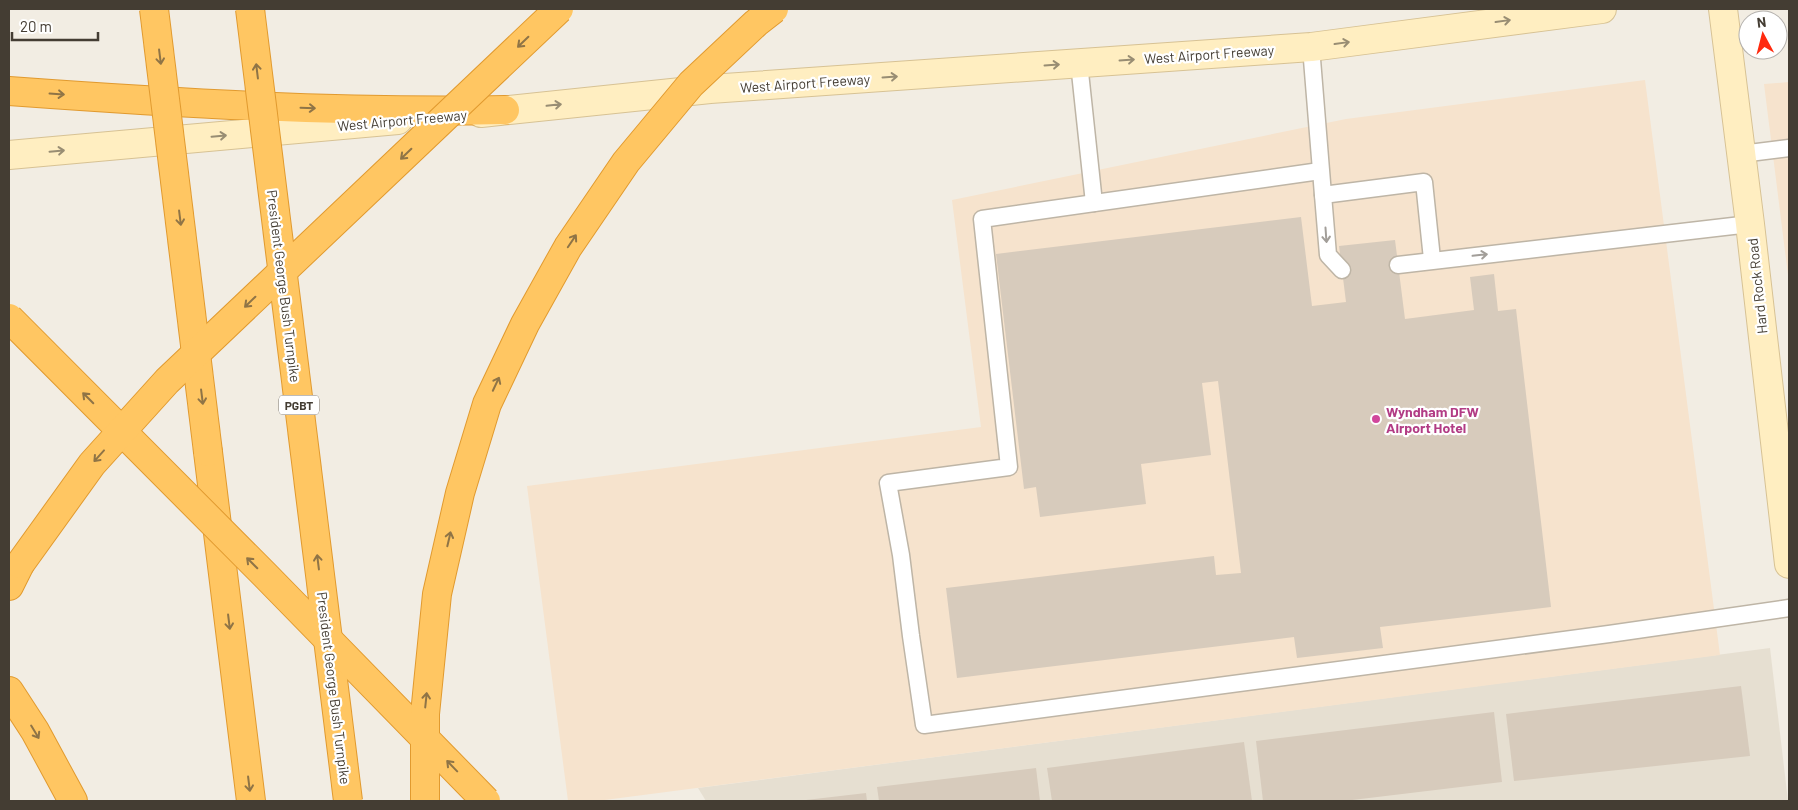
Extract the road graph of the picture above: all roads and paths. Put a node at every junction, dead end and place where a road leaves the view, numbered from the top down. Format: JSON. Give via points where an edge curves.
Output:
{"nodes":[{"id":1,"x":154,"y":9,"type":"edge"},
{"id":2,"x":250,"y":9,"type":"edge"},
{"id":3,"x":559,"y":9,"type":"edge"},
{"id":4,"x":774,"y":9,"type":"edge"},
{"id":5,"x":1602,"y":9,"type":"edge"},
{"id":6,"x":1723,"y":9,"type":"edge"},
{"id":7,"x":1310,"y":47,"type":"junction"},
{"id":8,"x":1079,"y":63,"type":"junction"},
{"id":9,"x":9,"y":91,"type":"edge"},
{"id":10,"x":505,"y":110,"type":"junction"},
{"id":11,"x":1789,"y":148,"type":"edge"},
{"id":12,"x":1741,"y":154,"type":"junction"},
{"id":13,"x":9,"y":155,"type":"edge"},
{"id":14,"x":1320,"y":172,"type":"junction"},
{"id":15,"x":1323,"y":195,"type":"junction"},
{"id":16,"x":1094,"y":203,"type":"junction"},
{"id":17,"x":1750,"y":224,"type":"junction"},
{"id":18,"x":1432,"y":260,"type":"junction"},
{"id":19,"x":1398,"y":264,"type":"dead end"},
{"id":20,"x":1342,"y":270,"type":"dead end"},
{"id":21,"x":9,"y":318,"type":"edge"},
{"id":22,"x":1781,"y":435,"type":"edge"},
{"id":23,"x":1789,"y":564,"type":"edge"},
{"id":24,"x":9,"y":586,"type":"edge"},
{"id":25,"x":1789,"y":608,"type":"edge"},
{"id":26,"x":9,"y":691,"type":"edge"},
{"id":27,"x":73,"y":801,"type":"edge"},
{"id":28,"x":251,"y":801,"type":"edge"},
{"id":29,"x":348,"y":801,"type":"edge"},
{"id":30,"x":425,"y":801,"type":"edge"},
{"id":31,"x":486,"y":801,"type":"edge"}],
"edges":[{"from":1,"to":28,"type":"highway","one_way":true,"bridge":true},
{"from":29,"to":2,"type":"highway","name":"President George Bush Turnpike","number":"PGBT","one_way":true,"bridge":true},
{"from":3,"to":24,"type":"highway","one_way":true,"bridge":true,"via":[[167,381],[92,464],[20,564]]},
{"from":30,"to":4,"type":"highway","one_way":true,"bridge":true,"via":[[425,714],[437,594],[460,493],[487,404],[525,324],[563,256],[626,162],[691,84]]},
{"from":7,"to":5,"type":"main road","name":"West Airport Freeway","one_way":true},
{"from":6,"to":12,"type":"main road","name":"Hard Rock Road"},
{"from":8,"to":7,"type":"main road","name":"West Airport Freeway","one_way":true},
{"from":7,"to":14,"type":"lane"},
{"from":10,"to":8,"type":"main road","name":"West Airport Freeway","one_way":true,"via":[[710,90]]},
{"from":8,"to":16,"type":"lane"},
{"from":9,"to":10,"type":"highway","one_way":true,"via":[[172,102],[418,112]]},
{"from":13,"to":10,"type":"main road","name":"West Airport Freeway","one_way":true},
{"from":11,"to":12,"type":"lane"},
{"from":12,"to":17,"type":"main road","name":"Hard Rock Road"},
{"from":14,"to":15,"type":"lane"},
{"from":14,"to":16,"type":"lane"},
{"from":15,"to":18,"type":"lane","via":[[1424,182]]},
{"from":15,"to":20,"type":"lane","one_way":true,"via":[[1328,256]]},
{"from":16,"to":25,"type":"lane","via":[[982,219],[1008,467],[888,483],[924,725]]},
{"from":18,"to":17,"type":"lane","one_way":true},
{"from":17,"to":22,"type":"main road","name":"Hard Rock Road"},
{"from":18,"to":19,"type":"lane"},
{"from":31,"to":21,"type":"highway","one_way":true,"bridge":true},
{"from":22,"to":23,"type":"main road","name":"Hard Rock Road"},
{"from":26,"to":27,"type":"highway","one_way":true}]}
